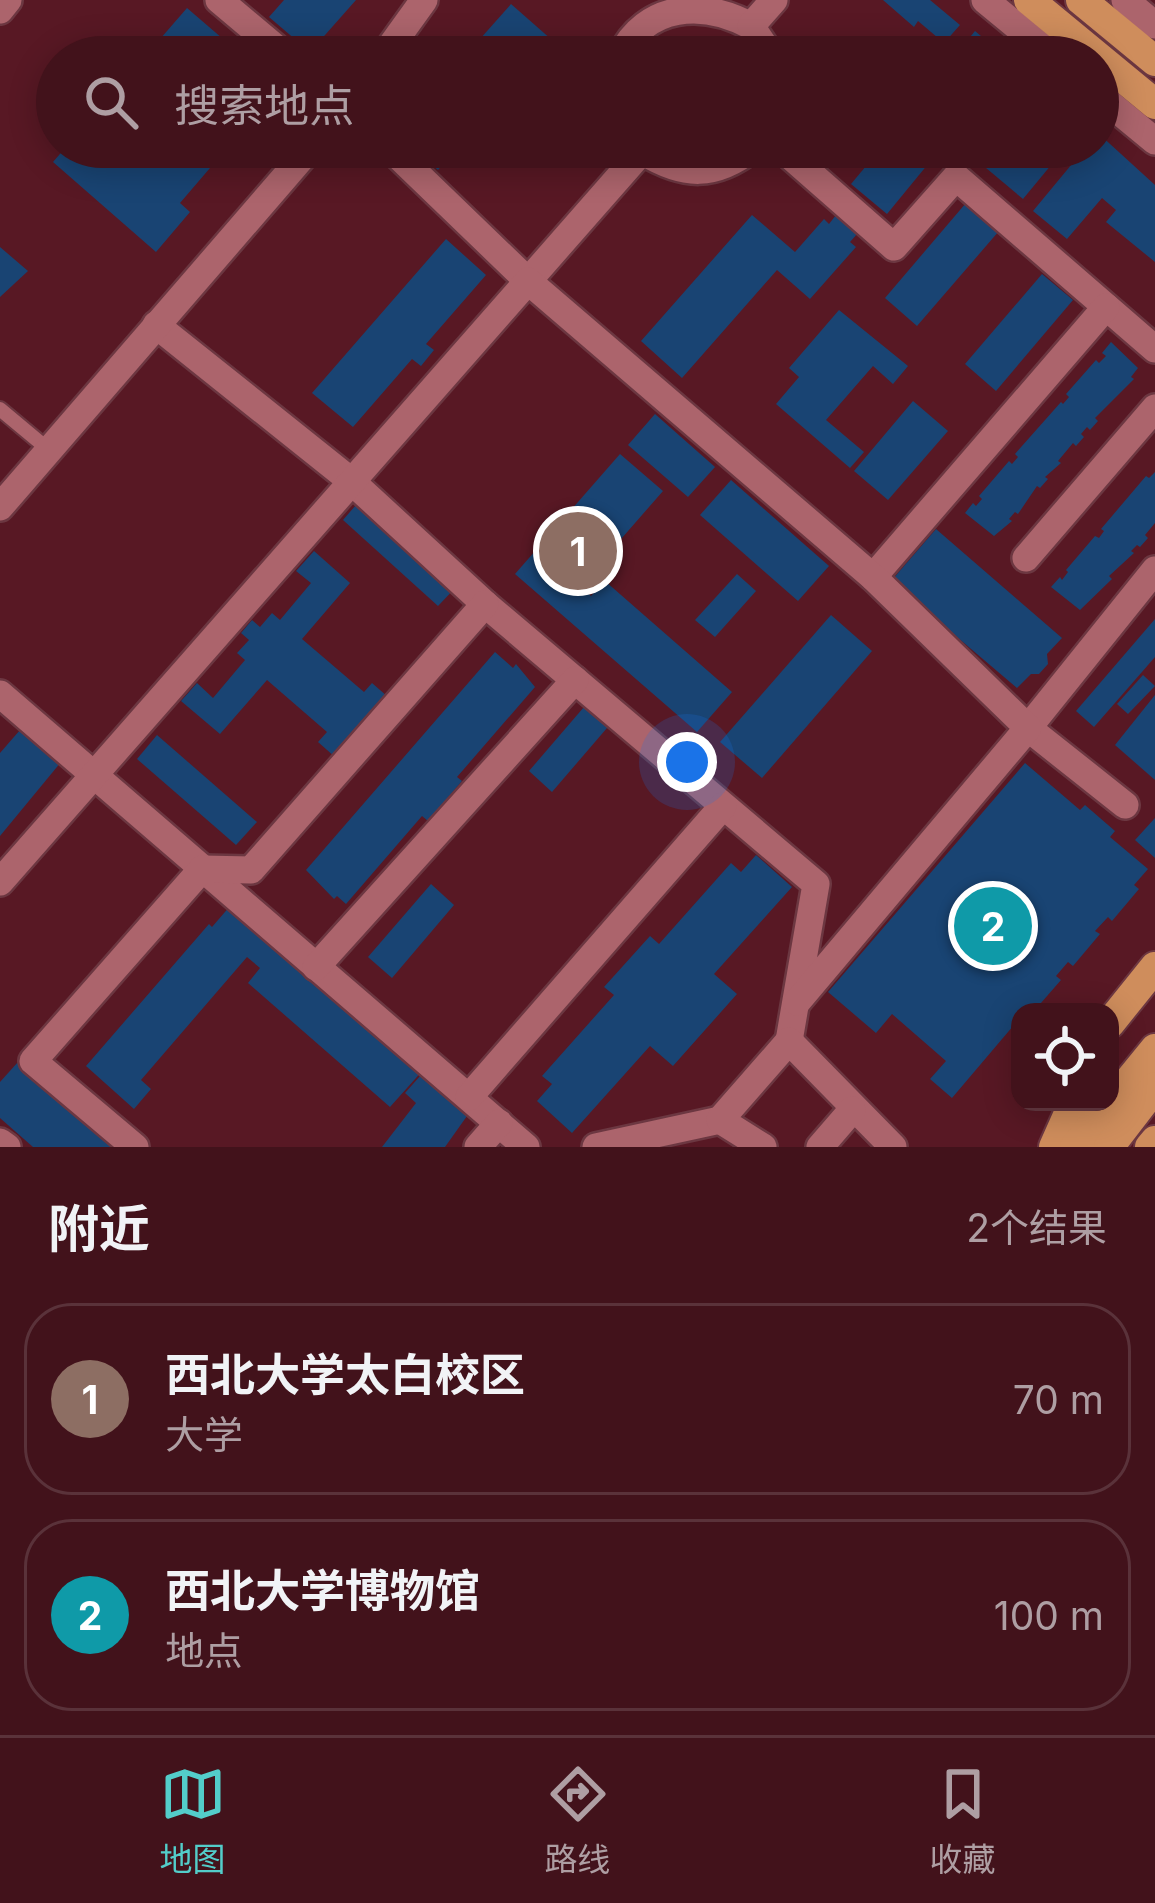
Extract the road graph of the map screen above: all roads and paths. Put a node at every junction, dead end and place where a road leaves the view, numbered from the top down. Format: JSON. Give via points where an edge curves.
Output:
{"nodes":[{"id":1,"x":8,"y":0,"type":"edge"},
{"id":2,"x":219,"y":0,"type":"edge"},
{"id":3,"x":424,"y":0,"type":"edge"},
{"id":4,"x":774,"y":0,"type":"edge"},
{"id":5,"x":985,"y":0,"type":"edge"},
{"id":6,"x":1029,"y":0,"type":"edge"},
{"id":7,"x":1081,"y":0,"type":"edge"},
{"id":8,"x":1125,"y":0,"type":"edge"},
{"id":9,"x":0,"y":10,"type":"edge"},
{"id":10,"x":1155,"y":25,"type":"edge"},
{"id":11,"x":751,"y":26,"type":"junction"},
{"id":12,"x":262,"y":36,"type":"edge"},
{"id":13,"x":397,"y":36,"type":"edge"},
{"id":14,"x":633,"y":36,"type":"edge"},
{"id":15,"x":758,"y":36,"type":"edge"},
{"id":16,"x":1029,"y":36,"type":"edge"},
{"id":17,"x":1073,"y":36,"type":"edge"},
{"id":18,"x":1155,"y":61,"type":"edge"},
{"id":19,"x":1119,"y":74,"type":"edge"},
{"id":20,"x":1155,"y":104,"type":"edge"},
{"id":21,"x":1119,"y":111,"type":"edge"},
{"id":22,"x":1155,"y":141,"type":"edge"},
{"id":23,"x":293,"y":168,"type":"edge"},
{"id":24,"x":411,"y":168,"type":"edge"},
{"id":25,"x":624,"y":168,"type":"edge"},
{"id":26,"x":804,"y":168,"type":"edge"},
{"id":27,"x":528,"y":281,"type":"junction"},
{"id":28,"x":1106,"y":307,"type":"junction"},
{"id":29,"x":156,"y":325,"type":"junction"},
{"id":30,"x":1155,"y":349,"type":"edge"},
{"id":31,"x":1155,"y":408,"type":"edge"},
{"id":32,"x":0,"y":409,"type":"edge"},
{"id":33,"x":49,"y":450,"type":"junction"},
{"id":34,"x":350,"y":480,"type":"junction"},
{"id":35,"x":0,"y":507,"type":"edge"},
{"id":36,"x":1026,"y":558,"type":"dead end"},
{"id":37,"x":1155,"y":570,"type":"edge"},
{"id":38,"x":873,"y":577,"type":"junction"},
{"id":39,"x":485,"y":604,"type":"junction"},
{"id":40,"x":575,"y":680,"type":"junction"},
{"id":41,"x":0,"y":694,"type":"edge"},
{"id":42,"x":1028,"y":728,"type":"junction"},
{"id":43,"x":93,"y":776,"type":"junction"},
{"id":44,"x":1125,"y":805,"type":"dead end"},
{"id":45,"x":723,"y":806,"type":"junction"},
{"id":46,"x":202,"y":869,"type":"junction"},
{"id":47,"x":0,"y":882,"type":"edge"},
{"id":48,"x":316,"y":967,"type":"junction"},
{"id":49,"x":1155,"y":967,"type":"edge"},
{"id":50,"x":797,"y":1002,"type":"junction"},
{"id":51,"x":1119,"y":1012,"type":"edge"},
{"id":52,"x":789,"y":1041,"type":"junction"},
{"id":53,"x":1155,"y":1048,"type":"edge"},
{"id":54,"x":1155,"y":1087,"type":"edge"},
{"id":55,"x":469,"y":1097,"type":"junction"},
{"id":56,"x":852,"y":1110,"type":"junction"},
{"id":57,"x":1070,"y":1111,"type":"edge"},
{"id":58,"x":719,"y":1120,"type":"junction"},
{"id":59,"x":499,"y":1124,"type":"junction"},
{"id":60,"x":135,"y":1147,"type":"edge"},
{"id":61,"x":478,"y":1147,"type":"edge"},
{"id":62,"x":526,"y":1147,"type":"edge"},
{"id":63,"x":596,"y":1147,"type":"edge"},
{"id":64,"x":764,"y":1147,"type":"edge"},
{"id":65,"x":820,"y":1147,"type":"edge"},
{"id":66,"x":893,"y":1147,"type":"edge"},
{"id":67,"x":1054,"y":1147,"type":"edge"},
{"id":68,"x":1075,"y":1147,"type":"edge"},
{"id":69,"x":1109,"y":1147,"type":"edge"}],
"edges":[{"from":1,"to":9,"type":"street"},
{"from":2,"to":12,"type":"street"},
{"from":3,"to":13,"type":"street"},
{"from":4,"to":11,"type":"street"},
{"from":5,"to":16,"type":"street"},
{"from":6,"to":17,"type":"main road"},
{"from":7,"to":18,"type":"main road"},
{"from":8,"to":10,"type":"street"},
{"from":11,"to":14,"type":"street","via":[[695,6],[653,18]]},
{"from":11,"to":15,"type":"street"},
{"from":19,"to":20,"type":"main road"},
{"from":21,"to":22,"type":"street"},
{"from":23,"to":29,"type":"street"},
{"from":24,"to":27,"type":"street"},
{"from":25,"to":27,"type":"street"},
{"from":26,"to":28,"type":"street","via":[[894,247],[956,177]]},
{"from":27,"to":34,"type":"street"},
{"from":27,"to":38,"type":"street"},
{"from":28,"to":30,"type":"street"},
{"from":28,"to":38,"type":"street"},
{"from":29,"to":33,"type":"street"},
{"from":29,"to":34,"type":"street"},
{"from":31,"to":36,"type":"street"},
{"from":32,"to":33,"type":"lane"},
{"from":33,"to":35,"type":"street"},
{"from":34,"to":39,"type":"street"},
{"from":34,"to":43,"type":"street"},
{"from":37,"to":42,"type":"street"},
{"from":38,"to":42,"type":"street"},
{"from":39,"to":40,"type":"street"},
{"from":39,"to":46,"type":"street","via":[[251,870]]},
{"from":40,"to":45,"type":"street"},
{"from":40,"to":48,"type":"street"},
{"from":41,"to":43,"type":"street"},
{"from":42,"to":44,"type":"street"},
{"from":42,"to":50,"type":"street"},
{"from":43,"to":46,"type":"street"},
{"from":43,"to":47,"type":"street"},
{"from":45,"to":50,"type":"street","via":[[816,884]]},
{"from":45,"to":55,"type":"street"},
{"from":46,"to":48,"type":"street"},
{"from":46,"to":60,"type":"street","via":[[33,1060]]},
{"from":48,"to":55,"type":"street"},
{"from":49,"to":51,"type":"main road"},
{"from":50,"to":52,"type":"street"},
{"from":52,"to":56,"type":"street"},
{"from":52,"to":58,"type":"street"},
{"from":53,"to":68,"type":"main road"},
{"from":54,"to":69,"type":"main road"},
{"from":55,"to":59,"type":"street"},
{"from":56,"to":65,"type":"street"},
{"from":56,"to":66,"type":"street"},
{"from":57,"to":67,"type":"main road"},
{"from":58,"to":63,"type":"street"},
{"from":58,"to":64,"type":"street"},
{"from":59,"to":61,"type":"street"},
{"from":59,"to":62,"type":"street"}]}
